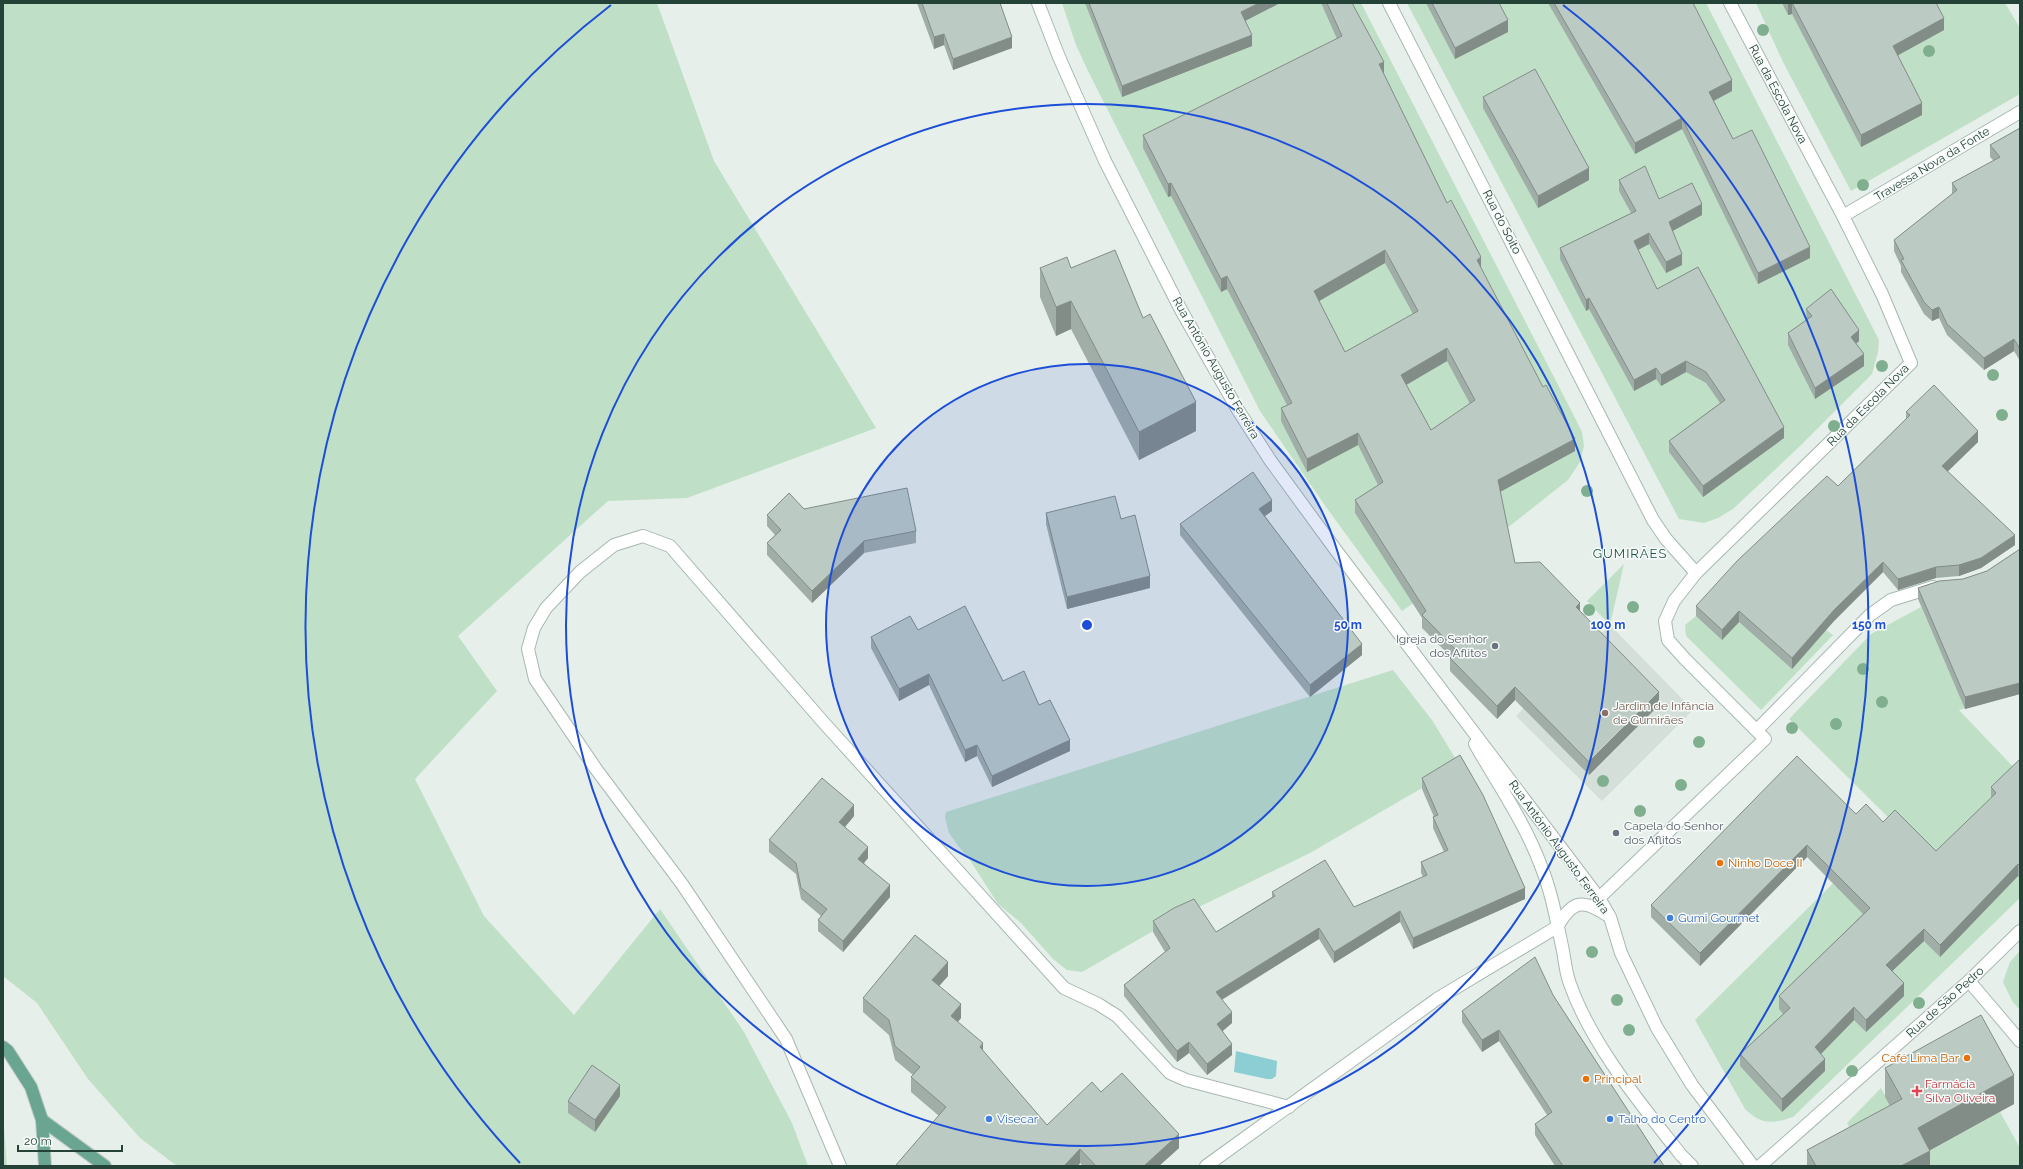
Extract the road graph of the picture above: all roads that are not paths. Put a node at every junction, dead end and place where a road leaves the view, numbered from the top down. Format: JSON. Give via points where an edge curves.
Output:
{"nodes":[{"id":1,"x":1038,"y":3,"type":"edge"},
{"id":2,"x":1389,"y":3,"type":"edge"},
{"id":3,"x":1730,"y":3,"type":"edge"},
{"id":4,"x":2020,"y":112,"type":"edge"},
{"id":5,"x":1843,"y":216,"type":"junction"},
{"id":6,"x":1696,"y":573,"type":"junction"},
{"id":7,"x":1945,"y":585,"type":"edge"},
{"id":8,"x":1450,"y":699,"type":"junction"},
{"id":9,"x":1757,"y":730,"type":"junction"},
{"id":10,"x":1599,"y":898,"type":"junction"},
{"id":11,"x":1610,"y":917,"type":"junction"},
{"id":12,"x":1557,"y":927,"type":"junction"},
{"id":13,"x":2020,"y":931,"type":"edge"},
{"id":14,"x":1969,"y":981,"type":"junction"},
{"id":15,"x":2020,"y":1041,"type":"edge"},
{"id":16,"x":3,"y":1047,"type":"edge"},
{"id":17,"x":1289,"y":1107,"type":"junction"},
{"id":18,"x":42,"y":1120,"type":"junction"},
{"id":19,"x":45,"y":1166,"type":"edge"},
{"id":20,"x":105,"y":1166,"type":"edge"},
{"id":21,"x":840,"y":1166,"type":"edge"},
{"id":22,"x":1206,"y":1166,"type":"edge"},
{"id":23,"x":1692,"y":1166,"type":"edge"},
{"id":24,"x":1753,"y":1166,"type":"edge"},
{"id":25,"x":1760,"y":1166,"type":"edge"}],
"edges":[{"from":1,"to":8,"type":"street","name":"Rua António Augusto Ferreira","via":[[1105,161],[1208,360],[1270,460]]},
{"from":2,"to":6,"type":"street","name":"Rua do Soito","via":[[1653,520]]},
{"from":3,"to":5,"type":"street","name":"Rua da Escola Nova"},
{"from":4,"to":5,"type":"street","name":"Travessa Nova da Fonte"},
{"from":5,"to":6,"type":"street","name":"Rua da Escola Nova","via":[[1882,294],[1911,363]]},
{"from":6,"to":9,"type":"street","name":"Rua da Escola Nova","via":[[1674,601],[1665,621],[1668,640]]},
{"from":7,"to":9,"type":"street","via":[[1891,600],[1870,615]]},
{"from":8,"to":10,"type":"street","name":"Rua António Augusto Ferreira"},
{"from":8,"to":12,"type":"street","name":"Rua António Augusto Ferreira","via":[[1518,818],[1542,867]]},
{"from":9,"to":10,"type":"street","via":[[1765,738]]},
{"from":10,"to":11,"type":"street","name":"Rua António Augusto Ferreira"},
{"from":11,"to":12,"type":"street","via":[[1585,903],[1566,912]]},
{"from":11,"to":24,"type":"street","name":"Rua António Augusto Ferreira","via":[[1621,953],[1657,1028],[1692,1085]]},
{"from":12,"to":17,"type":"street","via":[[1437,999]]},
{"from":12,"to":23,"type":"street","name":"Rua António Augusto Ferreira","via":[[1569,983],[1597,1038],[1653,1119]]},
{"from":13,"to":14,"type":"street","name":"Rua de São Pedro"},
{"from":14,"to":15,"type":"street"},
{"from":14,"to":25,"type":"street","name":"Rua de São Pedro"},
{"from":16,"to":18,"type":"main road","via":[[31,1087]]},
{"from":17,"to":21,"type":"street","via":[[1186,1080],[1170,1073],[1117,1016],[1064,988],[824,723],[670,546],[643,536],[614,545],[580,572],[546,608],[534,628],[528,649],[534,679],[596,769],[682,884],[786,1040]]},
{"from":17,"to":22,"type":"street"},
{"from":18,"to":19,"type":"main road"},
{"from":18,"to":20,"type":"main road"}]}
